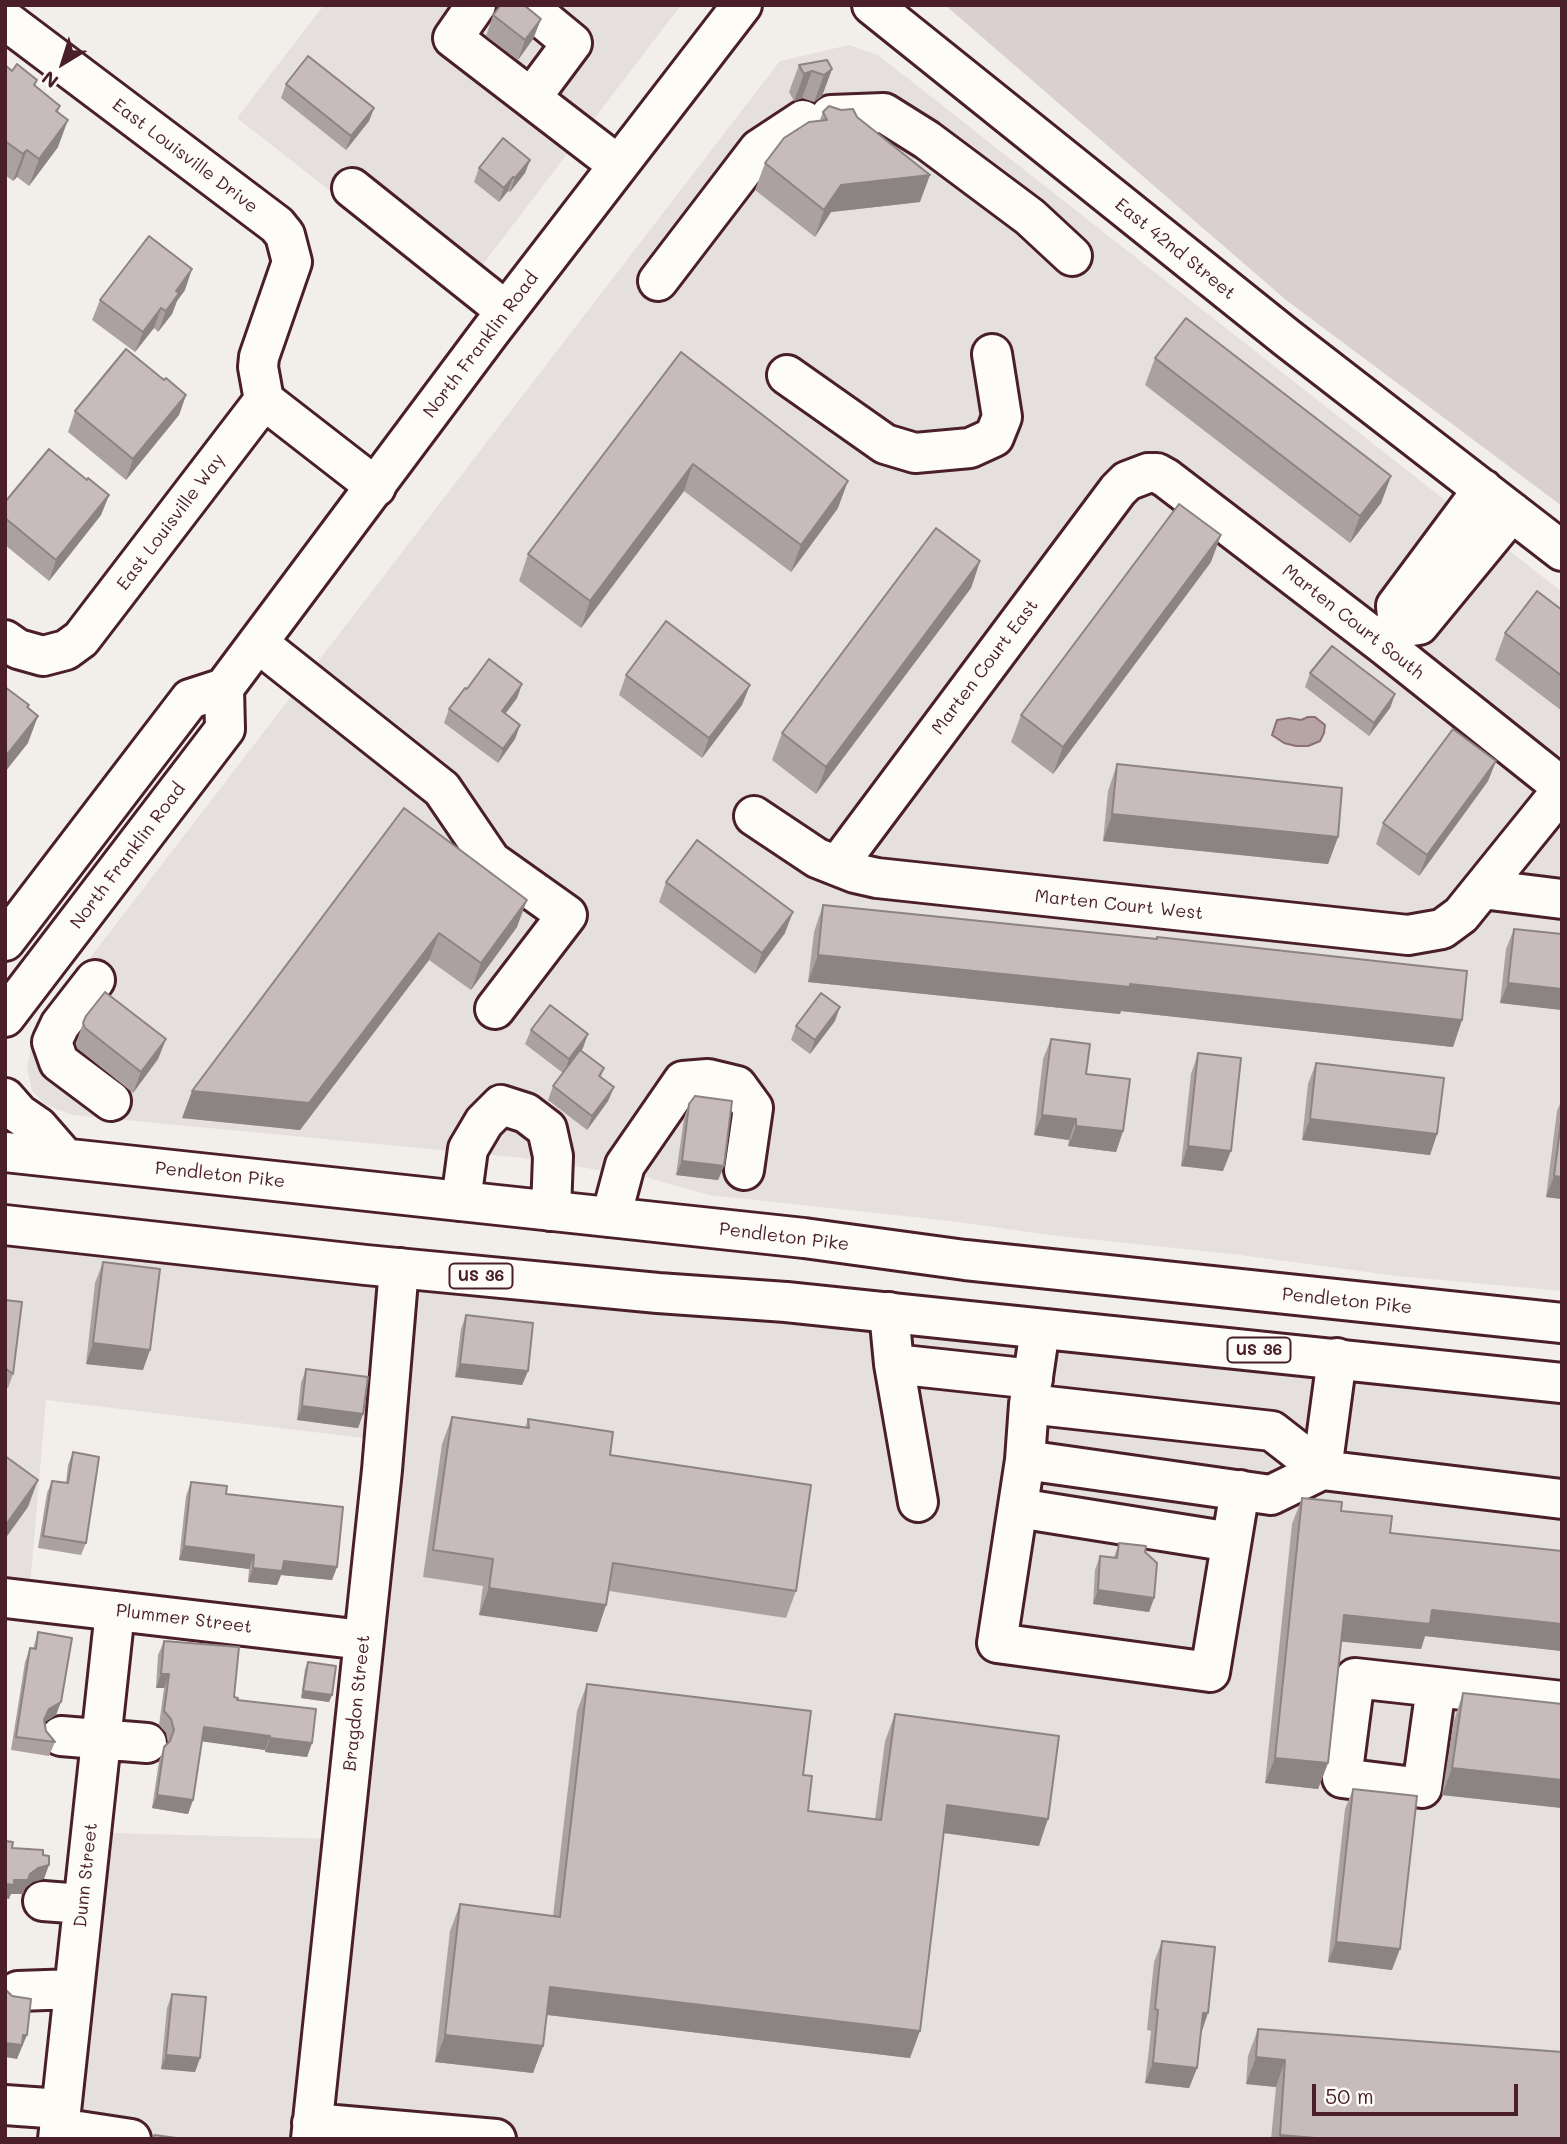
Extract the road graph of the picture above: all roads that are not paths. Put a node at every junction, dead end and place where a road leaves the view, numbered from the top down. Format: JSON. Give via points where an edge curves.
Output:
{"nodes":[{"id":1,"x":476,"y":5,"type":"edge"},
{"id":2,"x":526,"y":5,"type":"edge"},
{"id":3,"x":742,"y":5,"type":"edge"},
{"id":4,"x":872,"y":5,"type":"edge"},
{"id":5,"x":5,"y":20,"type":"edge"},
{"id":6,"x":531,"y":98,"type":"junction"},
{"id":7,"x":618,"y":165,"type":"junction"},
{"id":8,"x":352,"y":188,"type":"dead end"},
{"id":9,"x":1072,"y":256,"type":"dead end"},
{"id":10,"x":658,"y":281,"type":"dead end"},
{"id":11,"x":506,"y":311,"type":"junction"},
{"id":12,"x":992,"y":354,"type":"dead end"},
{"id":13,"x":787,"y":375,"type":"dead end"},
{"id":14,"x":264,"y":400,"type":"junction"},
{"id":15,"x":1139,"y":476,"type":"joint"},
{"id":16,"x":376,"y":487,"type":"junction"},
{"id":17,"x":1497,"y":500,"type":"junction"},
{"id":18,"x":1562,"y":551,"type":"edge"},
{"id":19,"x":1391,"y":636,"type":"junction"},
{"id":20,"x":5,"y":639,"type":"edge"},
{"id":21,"x":258,"y":643,"type":"junction"},
{"id":22,"x":224,"y":688,"type":"junction"},
{"id":23,"x":1562,"y":788,"type":"edge"},
{"id":24,"x":754,"y":816,"type":"dead end"},
{"id":25,"x":837,"y":866,"type":"junction"},
{"id":26,"x":1482,"y":889,"type":"junction"},
{"id":27,"x":1562,"y":899,"type":"edge"},
{"id":28,"x":5,"y":941,"type":"edge"},
{"id":29,"x":96,"y":980,"type":"dead end"},
{"id":30,"x":495,"y":1009,"type":"dead end"},
{"id":31,"x":5,"y":1017,"type":"edge"},
{"id":32,"x":5,"y":1098,"type":"edge"},
{"id":33,"x":120,"y":1111,"type":"dead end"},
{"id":34,"x":5,"y":1152,"type":"edge"},
{"id":35,"x":65,"y":1158,"type":"junction"},
{"id":36,"x":744,"y":1170,"type":"dead end"},
{"id":37,"x":461,"y":1201,"type":"junction"},
{"id":38,"x":551,"y":1211,"type":"junction"},
{"id":39,"x":611,"y":1217,"type":"junction"},
{"id":40,"x":5,"y":1225,"type":"edge"},
{"id":41,"x":399,"y":1268,"type":"junction"},
{"id":42,"x":888,"y":1312,"type":"junction"},
{"id":43,"x":1562,"y":1323,"type":"edge"},
{"id":44,"x":1041,"y":1329,"type":"junction"},
{"id":45,"x":1337,"y":1358,"type":"junction"},
{"id":46,"x":894,"y":1364,"type":"junction"},
{"id":47,"x":1562,"y":1383,"type":"edge"},
{"id":48,"x":1031,"y":1392,"type":"junction"},
{"id":49,"x":1025,"y":1460,"type":"junction"},
{"id":50,"x":1322,"y":1469,"type":"junction"},
{"id":51,"x":1240,"y":1490,"type":"junction"},
{"id":52,"x":1562,"y":1499,"type":"edge"},
{"id":53,"x":918,"y":1502,"type":"dead end"},
{"id":54,"x":1018,"y":1508,"type":"junction"},
{"id":55,"x":1231,"y":1542,"type":"junction"},
{"id":56,"x":5,"y":1598,"type":"edge"},
{"id":57,"x":115,"y":1611,"type":"junction"},
{"id":58,"x":363,"y":1640,"type":"junction"},
{"id":59,"x":1436,"y":1687,"type":"dead end"},
{"id":60,"x":1562,"y":1701,"type":"edge"},
{"id":61,"x":61,"y":1736,"type":"dead end"},
{"id":62,"x":100,"y":1748,"type":"junction"},
{"id":63,"x":149,"y":1752,"type":"dead end"},
{"id":64,"x":43,"y":1901,"type":"dead end"},
{"id":65,"x":83,"y":1904,"type":"junction"},
{"id":66,"x":74,"y":1989,"type":"junction"},
{"id":67,"x":18,"y":1991,"type":"dead end"},
{"id":68,"x":5,"y":2105,"type":"edge"},
{"id":69,"x":59,"y":2125,"type":"edge"},
{"id":70,"x":312,"y":2131,"type":"edge"},
{"id":71,"x":131,"y":2139,"type":"edge"},
{"id":72,"x":496,"y":2139,"type":"edge"}],
"edges":[{"from":1,"to":6,"type":"street","via":[[453,38]]},
{"from":2,"to":6,"type":"street","via":[[572,43]]},
{"from":3,"to":7,"type":"street","name":"North Franklin Road"},
{"from":4,"to":17,"type":"street","name":"East 42nd Street"},
{"from":5,"to":14,"type":"street","name":"East Louisville Drive","via":[[285,235],[291,266],[258,362]]},
{"from":6,"to":7,"type":"street"},
{"from":7,"to":11,"type":"street","name":"North Franklin Road"},
{"from":8,"to":11,"type":"street"},
{"from":9,"to":10,"type":"street","via":[[1030,217],[884,113],[817,117],[759,149]]},
{"from":11,"to":16,"type":"street","name":"North Franklin Road"},
{"from":12,"to":13,"type":"street","via":[[1002,417],[993,437],[970,448],[915,453],[885,444]]},
{"from":14,"to":16,"type":"street"},
{"from":14,"to":20,"type":"street","name":"East Louisville Way","via":[[81,639],[66,650],[43,656],[18,649]]},
{"from":15,"to":19,"type":"street","name":"Marten Court South","via":[[1157,473],[1166,478]]},
{"from":15,"to":25,"type":"street","name":"Marten Court East","via":[[1118,489]]},
{"from":16,"to":21,"type":"street","name":"North Franklin Road"},
{"from":17,"to":18,"type":"street","name":"East 42nd Street"},
{"from":17,"to":19,"type":"street","via":[[1419,625]]},
{"from":19,"to":23,"type":"street","name":"Marten Court South"},
{"from":21,"to":22,"type":"street","name":"North Franklin Road"},
{"from":21,"to":30,"type":"street","via":[[442,789],[491,861],[567,915]]},
{"from":22,"to":28,"type":"street","via":[[190,699]]},
{"from":22,"to":31,"type":"street","name":"North Franklin Road","via":[[225,729]]},
{"from":23,"to":26,"type":"street","name":"Marten Court West"},
{"from":24,"to":25,"type":"street","name":"Marten Court West"},
{"from":25,"to":26,"type":"street","name":"Marten Court West","via":[[907,883],[1408,935],[1446,926]]},
{"from":26,"to":27,"type":"street"},
{"from":29,"to":33,"type":"street","via":[[52,1042],[59,1062]]},
{"from":32,"to":35,"type":"street"},
{"from":34,"to":35,"type":"street","name":"Pendleton Pike"},
{"from":35,"to":37,"type":"street","name":"Pendleton Pike"},
{"from":36,"to":39,"type":"street","via":[[754,1108],[737,1086],[708,1079],[683,1081],[625,1165]]},
{"from":37,"to":38,"type":"street","name":"Pendleton Pike"},
{"from":37,"to":38,"type":"street","via":[[468,1149],[501,1105],[526,1112],[547,1129],[553,1156]]},
{"from":38,"to":39,"type":"street","name":"Pendleton Pike"},
{"from":39,"to":43,"type":"street","name":"Pendleton Pike","via":[[965,1260]]},
{"from":40,"to":41,"type":"street","number":"US 36"},
{"from":41,"to":42,"type":"street","number":"US 36"},
{"from":41,"to":58,"type":"street","name":"Bragdon Street"},
{"from":42,"to":44,"type":"street","number":"US 36"},
{"from":42,"to":46,"type":"street"},
{"from":44,"to":45,"type":"street","number":"US 36"},
{"from":44,"to":48,"type":"street"},
{"from":45,"to":47,"type":"street","number":"US 36"},
{"from":45,"to":50,"type":"street"},
{"from":46,"to":48,"type":"street"},
{"from":46,"to":53,"type":"street"},
{"from":48,"to":49,"type":"street"},
{"from":48,"to":50,"type":"street","via":[[1272,1431]]},
{"from":49,"to":51,"type":"street"},
{"from":49,"to":54,"type":"street"},
{"from":50,"to":51,"type":"street","via":[[1271,1495]]},
{"from":50,"to":52,"type":"street"},
{"from":51,"to":55,"type":"street"},
{"from":54,"to":55,"type":"street"},
{"from":54,"to":55,"type":"street","via":[[997,1643],[1210,1672]]},
{"from":56,"to":57,"type":"street","name":"Plummer Street"},
{"from":57,"to":58,"type":"street","name":"Plummer Street"},
{"from":57,"to":62,"type":"street","name":"Dunn Street"},
{"from":58,"to":70,"type":"street","name":"Bragdon Street"},
{"from":59,"to":60,"type":"street"},
{"from":61,"to":62,"type":"street"},
{"from":62,"to":63,"type":"street"},
{"from":62,"to":65,"type":"street","name":"Dunn Street"},
{"from":64,"to":65,"type":"street"},
{"from":65,"to":66,"type":"street","name":"Dunn Street"},
{"from":66,"to":67,"type":"street"},
{"from":66,"to":69,"type":"street","name":"Dunn Street"},
{"from":68,"to":69,"type":"street"},
{"from":69,"to":71,"type":"street"},
{"from":70,"to":72,"type":"street"}]}
